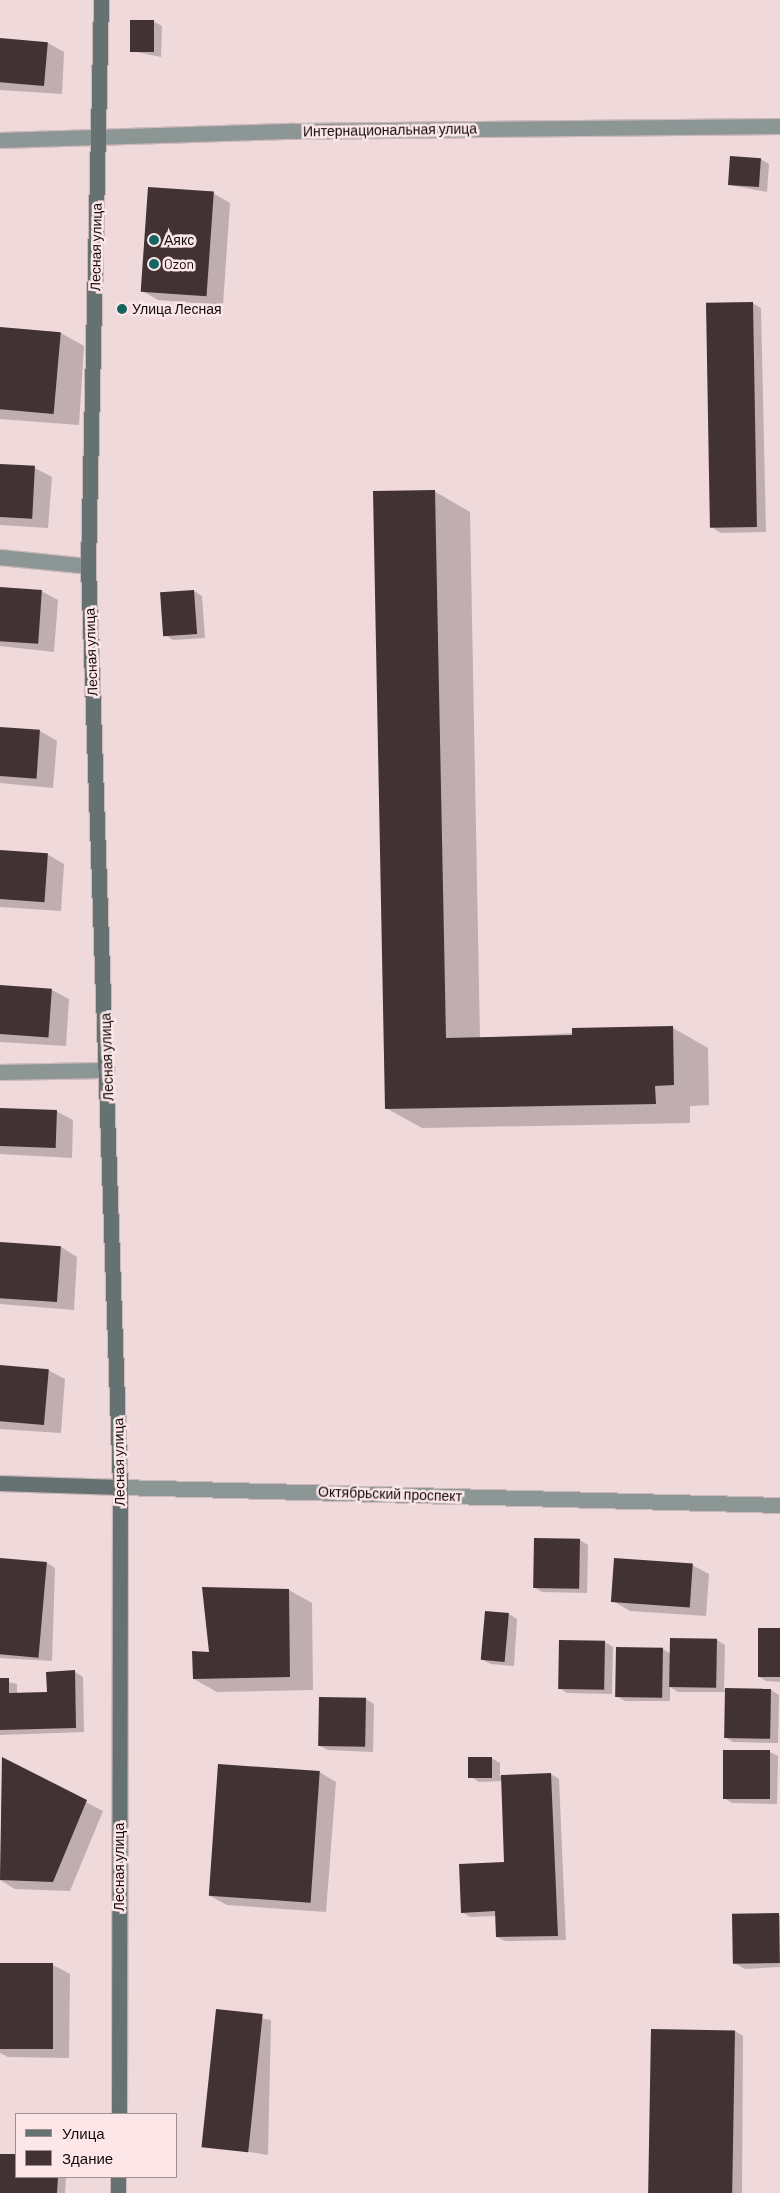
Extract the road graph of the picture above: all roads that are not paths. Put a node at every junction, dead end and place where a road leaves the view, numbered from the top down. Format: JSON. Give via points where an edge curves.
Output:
{"nodes":[{"id":1,"x":101,"y":0,"type":"edge"},
{"id":2,"x":780,"y":126,"type":"edge"},
{"id":3,"x":99,"y":137,"type":"junction"},
{"id":4,"x":0,"y":140,"type":"edge"},
{"id":5,"x":0,"y":557,"type":"edge"},
{"id":6,"x":88,"y":566,"type":"junction"},
{"id":7,"x":107,"y":1070,"type":"junction"},
{"id":8,"x":0,"y":1072,"type":"edge"},
{"id":9,"x":0,"y":1483,"type":"edge"},
{"id":10,"x":120,"y":1486,"type":"junction"},
{"id":11,"x":780,"y":1505,"type":"edge"},
{"id":12,"x":119,"y":2113,"type":"edge"},
{"id":13,"x":118,"y":2178,"type":"edge"},
{"id":14,"x":118,"y":2193,"type":"edge"}],
"edges":[{"from":1,"to":3,"type":"street","name":"Лесная улица"},
{"from":2,"to":3,"type":"street","name":"Интернациональная улица"},
{"from":3,"to":4,"type":"street","name":"Интернациональная улица"},
{"from":3,"to":6,"type":"street","name":"Лесная улица"},
{"from":5,"to":6,"type":"street"},
{"from":6,"to":7,"type":"street","name":"Лесная улица"},
{"from":7,"to":8,"type":"street"},
{"from":7,"to":10,"type":"street","name":"Лесная улица"},
{"from":9,"to":10,"type":"street","name":"Октябрьский проспект"},
{"from":10,"to":11,"type":"street","name":"Октябрьский проспект"},
{"from":10,"to":12,"type":"street","name":"Лесная улица"},
{"from":13,"to":14,"type":"street"}]}
